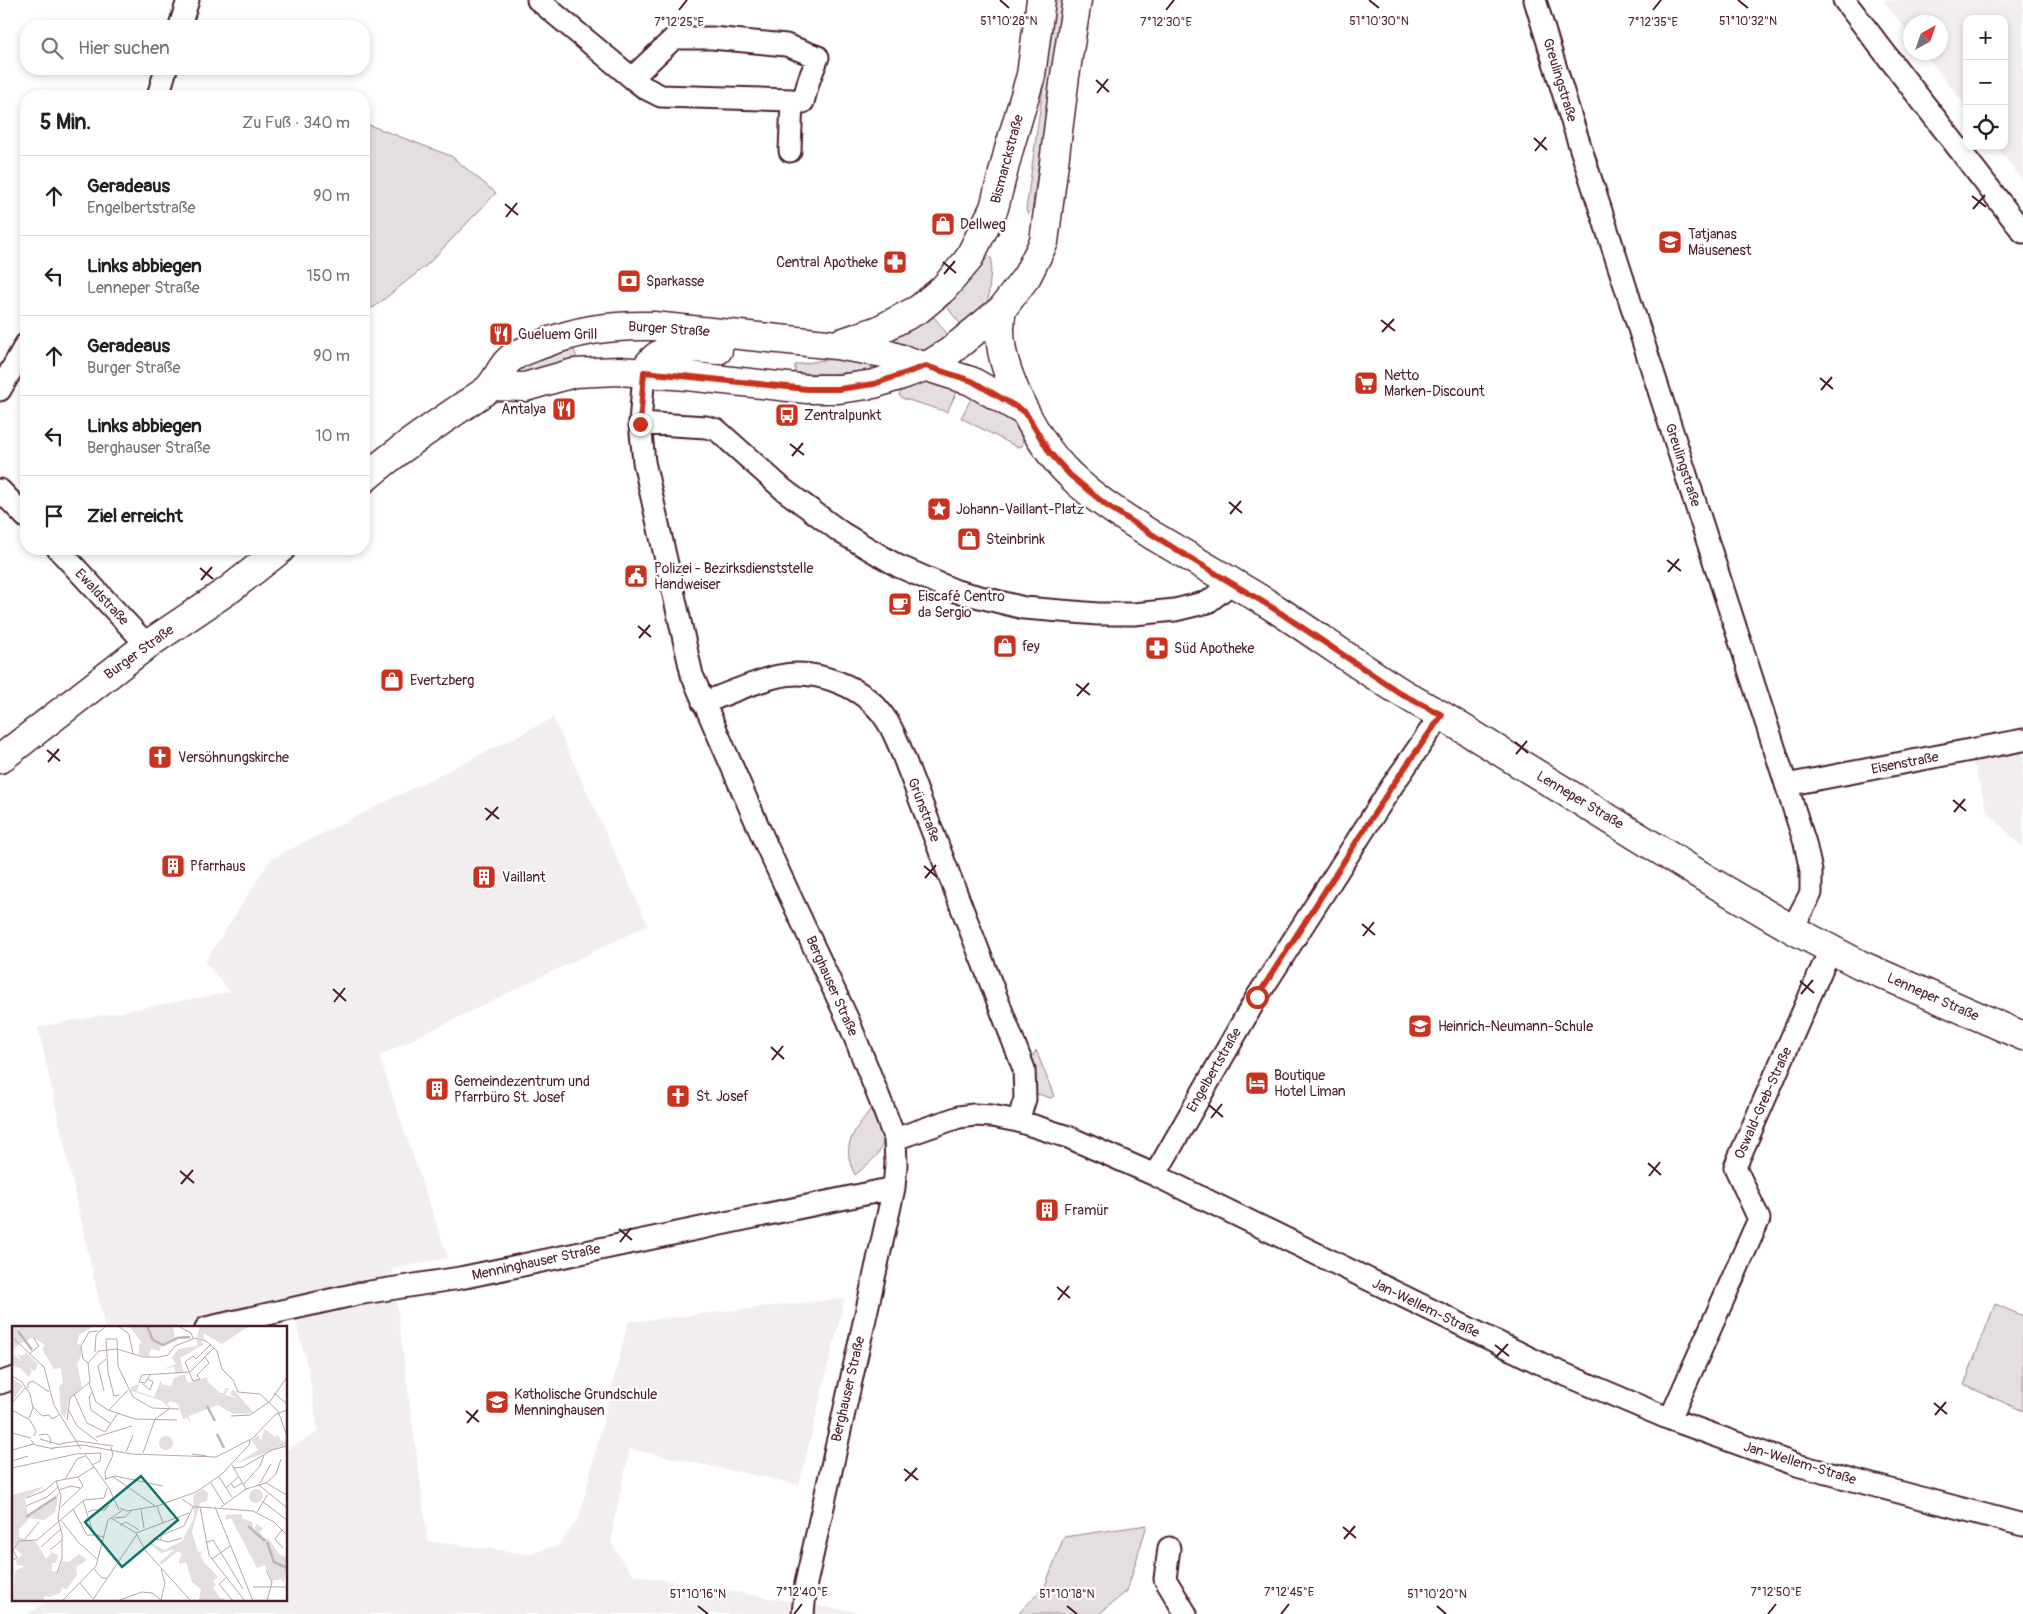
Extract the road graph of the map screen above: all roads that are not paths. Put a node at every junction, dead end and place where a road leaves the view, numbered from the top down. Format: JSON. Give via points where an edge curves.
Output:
{"nodes":[{"id":1,"x":188,"y":0,"type":"edge"},
{"id":2,"x":538,"y":0,"type":"edge"},
{"id":3,"x":1041,"y":0,"type":"edge"},
{"id":4,"x":1077,"y":0,"type":"edge"},
{"id":5,"x":1535,"y":0,"type":"edge"},
{"id":6,"x":1844,"y":0,"type":"edge"},
{"id":7,"x":182,"y":20,"type":"edge"},
{"id":8,"x":164,"y":75,"type":"edge"},
{"id":9,"x":632,"y":78,"type":"junction"},
{"id":10,"x":160,"y":90,"type":"edge"},
{"id":11,"x":792,"y":100,"type":"junction"},
{"id":12,"x":790,"y":151,"type":"dead end"},
{"id":13,"x":2023,"y":232,"type":"edge"},
{"id":14,"x":931,"y":300,"type":"joint"},
{"id":15,"x":1002,"y":309,"type":"junction"},
{"id":16,"x":770,"y":339,"type":"junction"},
{"id":17,"x":836,"y":345,"type":"junction"},
{"id":18,"x":20,"y":355,"type":"edge"},
{"id":19,"x":926,"y":366,"type":"junction"},
{"id":20,"x":644,"y":372,"type":"junction"},
{"id":21,"x":972,"y":381,"type":"joint"},
{"id":22,"x":492,"y":386,"type":"junction"},
{"id":23,"x":0,"y":390,"type":"edge"},
{"id":24,"x":1025,"y":412,"type":"junction"},
{"id":25,"x":640,"y":424,"type":"junction"},
{"id":26,"x":370,"y":474,"type":"edge"},
{"id":27,"x":0,"y":490,"type":"edge"},
{"id":28,"x":20,"y":511,"type":"edge"},
{"id":29,"x":64,"y":555,"type":"edge"},
{"id":30,"x":273,"y":555,"type":"edge"},
{"id":31,"x":1232,"y":583,"type":"junction"},
{"id":32,"x":147,"y":644,"type":"junction"},
{"id":33,"x":703,"y":703,"type":"junction"},
{"id":34,"x":1442,"y":715,"type":"junction"},
{"id":35,"x":2023,"y":740,"type":"edge"},
{"id":36,"x":0,"y":759,"type":"edge"},
{"id":37,"x":1786,"y":785,"type":"junction"},
{"id":38,"x":1792,"y":930,"type":"junction"},
{"id":39,"x":1830,"y":950,"type":"junction"},
{"id":40,"x":2023,"y":1036,"type":"edge"},
{"id":41,"x":1018,"y":1121,"type":"junction"},
{"id":42,"x":895,"y":1139,"type":"junction"},
{"id":43,"x":1155,"y":1175,"type":"junction"},
{"id":44,"x":894,"y":1188,"type":"junction"},
{"id":45,"x":215,"y":1326,"type":"edge"},
{"id":46,"x":12,"y":1379,"type":"edge"},
{"id":47,"x":0,"y":1383,"type":"edge"},
{"id":48,"x":1670,"y":1419,"type":"junction"},
{"id":49,"x":2023,"y":1525,"type":"edge"},
{"id":50,"x":1168,"y":1548,"type":"dead end"},
{"id":51,"x":803,"y":1614,"type":"edge"},
{"id":52,"x":1186,"y":1614,"type":"edge"}],
"edges":[{"from":1,"to":7,"type":"street"},
{"from":2,"to":9,"type":"street"},
{"from":3,"to":14,"type":"main road","name":"Bismarckstraße","via":[[1031,76],[994,208],[968,260]]},
{"from":4,"to":15,"type":"main road","via":[[1044,242],[1027,276]]},
{"from":5,"to":37,"type":"street","name":"Greulingstraße"},
{"from":6,"to":13,"type":"street"},
{"from":8,"to":10,"type":"street"},
{"from":9,"to":11,"type":"street","via":[[661,96]]},
{"from":9,"to":11,"type":"street","via":[[674,38],[786,45],[818,56],[803,102]]},
{"from":11,"to":12,"type":"street"},
{"from":14,"to":17,"type":"main road","name":"Burger Straße","via":[[879,330]]},
{"from":15,"to":19,"type":"main road","via":[[965,341]]},
{"from":15,"to":24,"type":"main road","name":"Lenneper Straße","via":[[999,337],[1002,357]]},
{"from":16,"to":17,"type":"main road","name":"Burger Straße"},
{"from":16,"to":20,"type":"main road","via":[[748,354],[687,347],[673,349],[649,362]]},
{"from":16,"to":22,"type":"main road","name":"Burger Straße","via":[[653,326],[578,331],[509,359]]},
{"from":17,"to":19,"type":"main road","name":"Burger Straße","via":[[883,353]]},
{"from":18,"to":23,"type":"street"},
{"from":19,"to":20,"type":"main road","via":[[874,384],[839,389],[807,389]]},
{"from":19,"to":21,"type":"main road","name":"Burger Straße"},
{"from":20,"to":22,"type":"main road","via":[[587,371],[525,387]]},
{"from":20,"to":25,"type":"street","name":"Berghauser Straße"},
{"from":21,"to":24,"type":"main road","name":"Lenneper Straße"},
{"from":22,"to":26,"type":"main road","name":"Burger Straße","via":[[438,422]]},
{"from":24,"to":31,"type":"main road","name":"Lenneper Straße","via":[[1050,453],[1070,475],[1106,505]]},
{"from":25,"to":31,"type":"street","via":[[717,430],[784,490],[842,533],[875,553],[956,591],[1024,608],[1134,614],[1175,610],[1208,602]]},
{"from":25,"to":33,"type":"street","name":"Berghauser Straße","via":[[644,462],[682,633]]},
{"from":27,"to":28,"type":"street"},
{"from":29,"to":32,"type":"street","name":"Ewaldstraße"},
{"from":30,"to":32,"type":"main road","name":"Burger Straße","via":[[230,589]]},
{"from":31,"to":34,"type":"main road","name":"Lenneper Straße","via":[[1403,695]]},
{"from":32,"to":36,"type":"main road","name":"Burger Straße"},
{"from":33,"to":41,"type":"street","name":"Grünstraße","via":[[780,676],[811,674],[832,680],[859,694],[885,717],[899,745],[1024,1069],[1025,1099]]},
{"from":33,"to":42,"type":"street","name":"Berghauser Straße","via":[[844,1011]]},
{"from":34,"to":38,"type":"main road","name":"Lenneper Straße"},
{"from":34,"to":43,"type":"street","name":"Engelbertstraße","via":[[1392,786],[1257,997]]},
{"from":35,"to":37,"type":"street","name":"Eisenstraße"},
{"from":37,"to":38,"type":"street","name":"Greulingstraße","via":[[1811,871],[1811,892]]},
{"from":38,"to":39,"type":"main road","name":"Lenneper Straße"},
{"from":39,"to":40,"type":"main road","name":"Lenneper Straße"},
{"from":39,"to":48,"type":"street","name":"Oswald-Greb-Straße","via":[[1735,1167],[1760,1219]]},
{"from":41,"to":42,"type":"street","name":"Jan-Wellem-Straße","via":[[992,1116],[959,1117]]},
{"from":41,"to":43,"type":"street","name":"Jan-Wellem-Straße","via":[[1068,1137]]},
{"from":42,"to":44,"type":"street","name":"Berghauser Straße"},
{"from":43,"to":48,"type":"street","name":"Jan-Wellem-Straße","via":[[1552,1369]]},
{"from":44,"to":45,"type":"street","name":"Menninghauser Straße","via":[[460,1278],[349,1296]]},
{"from":44,"to":51,"type":"street","name":"Berghauser Straße","via":[[809,1567]]},
{"from":46,"to":47,"type":"street"},
{"from":48,"to":49,"type":"street","name":"Jan-Wellem-Straße","via":[[1797,1465]]},
{"from":50,"to":52,"type":"street","via":[[1164,1579]]}]}
